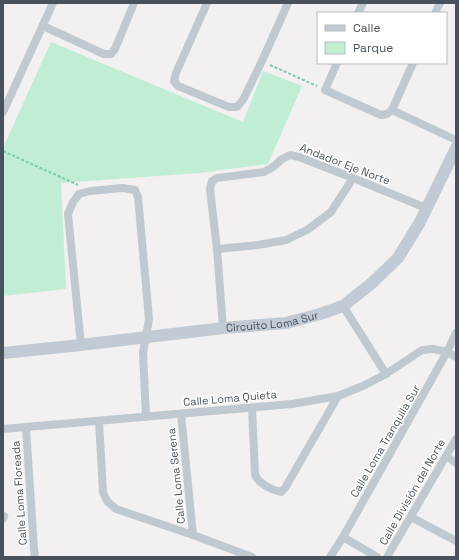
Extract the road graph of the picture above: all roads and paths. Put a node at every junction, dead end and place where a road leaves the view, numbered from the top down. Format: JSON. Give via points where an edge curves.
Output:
{"nodes":[{"id":1,"x":53,"y":3,"type":"edge"},
{"id":2,"x":134,"y":3,"type":"edge"},
{"id":3,"x":207,"y":3,"type":"edge"},
{"id":4,"x":288,"y":3,"type":"edge"},
{"id":5,"x":363,"y":3,"type":"edge"},
{"id":6,"x":440,"y":3,"type":"edge"},
{"id":7,"x":358,"y":12,"type":"edge"},
{"id":8,"x":436,"y":12,"type":"edge"},
{"id":9,"x":43,"y":26,"type":"junction"},
{"id":10,"x":262,"y":61,"type":"junction"},
{"id":11,"x":337,"y":64,"type":"edge"},
{"id":12,"x":413,"y":64,"type":"edge"},
{"id":13,"x":325,"y":90,"type":"junction"},
{"id":14,"x":3,"y":112,"type":"edge"},
{"id":15,"x":390,"y":112,"type":"junction"},
{"id":16,"x":456,"y":140,"type":"edge"},
{"id":17,"x":456,"y":148,"type":"edge"},
{"id":18,"x":3,"y":151,"type":"edge"},
{"id":19,"x":353,"y":178,"type":"junction"},
{"id":20,"x":90,"y":191,"type":"junction"},
{"id":21,"x":426,"y":208,"type":"junction"},
{"id":22,"x":217,"y":249,"type":"junction"},
{"id":23,"x":343,"y":306,"type":"junction"},
{"id":24,"x":223,"y":328,"type":"junction"},
{"id":25,"x":456,"y":334,"type":"edge"},
{"id":26,"x":146,"y":338,"type":"junction"},
{"id":27,"x":81,"y":346,"type":"junction"},
{"id":28,"x":448,"y":352,"type":"junction"},
{"id":29,"x":3,"y":353,"type":"edge"},
{"id":30,"x":456,"y":357,"type":"edge"},
{"id":31,"x":386,"y":374,"type":"junction"},
{"id":32,"x":338,"y":396,"type":"junction"},
{"id":33,"x":252,"y":408,"type":"junction"},
{"id":34,"x":181,"y":414,"type":"junction"},
{"id":35,"x":146,"y":417,"type":"junction"},
{"id":36,"x":99,"y":421,"type":"junction"},
{"id":37,"x":26,"y":428,"type":"junction"},
{"id":38,"x":3,"y":430,"type":"edge"},
{"id":39,"x":456,"y":438,"type":"edge"},
{"id":40,"x":446,"y":456,"type":"junction"},
{"id":41,"x":456,"y":463,"type":"edge"},
{"id":42,"x":411,"y":517,"type":"junction"},
{"id":43,"x":193,"y":535,"type":"junction"},
{"id":44,"x":343,"y":537,"type":"junction"},
{"id":45,"x":456,"y":541,"type":"edge"},
{"id":46,"x":35,"y":557,"type":"edge"},
{"id":47,"x":252,"y":557,"type":"edge"},
{"id":48,"x":330,"y":557,"type":"edge"},
{"id":49,"x":377,"y":557,"type":"edge"},
{"id":50,"x":387,"y":557,"type":"edge"}],
"edges":[{"from":1,"to":9,"type":"street"},
{"from":2,"to":9,"type":"street","via":[[111,54],[104,54]]},
{"from":3,"to":10,"type":"street","via":[[176,73],[174,81],[178,86],[229,107],[237,107]]},
{"from":4,"to":10,"type":"street"},
{"from":5,"to":7,"type":"street"},
{"from":6,"to":8,"type":"street"},
{"from":9,"to":14,"type":"street"},
{"from":10,"to":13,"type":"path"},
{"from":11,"to":13,"type":"street"},
{"from":12,"to":15,"type":"street"},
{"from":13,"to":15,"type":"street","via":[[381,115]]},
{"from":15,"to":16,"type":"street"},
{"from":17,"to":21,"type":"street","name":"Circuito Loma Sur"},
{"from":18,"to":20,"type":"path"},
{"from":19,"to":21,"type":"street","name":"Andador Eje Norte"},
{"from":19,"to":22,"type":"street","via":[[331,212],[307,230],[286,240]]},
{"from":19,"to":22,"type":"street","name":"Andador Eje Norte","via":[[290,155],[264,172],[217,178],[212,182],[210,189]]},
{"from":20,"to":26,"type":"street","via":[[123,188],[135,190],[138,197],[149,319]]},
{"from":20,"to":27,"type":"street","via":[[79,194],[68,214]]},
{"from":21,"to":23,"type":"street","name":"Circuito Loma Sur","via":[[398,258]]},
{"from":22,"to":24,"type":"street"},
{"from":23,"to":24,"type":"street","name":"Circuito Loma Sur","via":[[286,323]]},
{"from":23,"to":31,"type":"street"},
{"from":24,"to":26,"type":"street","name":"Circuito Loma Sur"},
{"from":25,"to":28,"type":"street","name":"Calle Loma Tranquila Sur"},
{"from":26,"to":27,"type":"street","name":"Circuito Loma Sur"},
{"from":26,"to":35,"type":"street","via":[[143,353]]},
{"from":27,"to":29,"type":"street","name":"Circuito Loma Sur"},
{"from":28,"to":30,"type":"street"},
{"from":28,"to":31,"type":"street","name":"Calle Loma Quieta","via":[[422,350]]},
{"from":28,"to":44,"type":"street","name":"Calle Loma Tranquila Sur"},
{"from":31,"to":32,"type":"street","name":"Calle Loma Quieta"},
{"from":32,"to":33,"type":"street","name":"Calle Loma Quieta"},
{"from":32,"to":33,"type":"street","via":[[281,492],[256,479]]},
{"from":33,"to":34,"type":"street","name":"Calle Loma Quieta"},
{"from":34,"to":35,"type":"street","name":"Calle Loma Quieta"},
{"from":34,"to":43,"type":"street","name":"Calle Loma Serena"},
{"from":35,"to":36,"type":"street","name":"Calle Loma Quieta"},
{"from":36,"to":37,"type":"street","name":"Calle Loma Quieta"},
{"from":36,"to":43,"type":"street","via":[[103,492],[107,501],[116,508]]},
{"from":37,"to":38,"type":"street","name":"Calle Loma Quieta"},
{"from":37,"to":46,"type":"street","name":"Calle Loma Floreada"},
{"from":39,"to":40,"type":"street","name":"Calle División del Norte"},
{"from":40,"to":41,"type":"street"},
{"from":40,"to":42,"type":"street","name":"Calle División del Norte"},
{"from":42,"to":45,"type":"street"},
{"from":42,"to":50,"type":"street","name":"Calle División del Norte"},
{"from":43,"to":47,"type":"street"},
{"from":44,"to":48,"type":"street","name":"Calle Loma Tranquila Sur"},
{"from":44,"to":49,"type":"street"}]}
